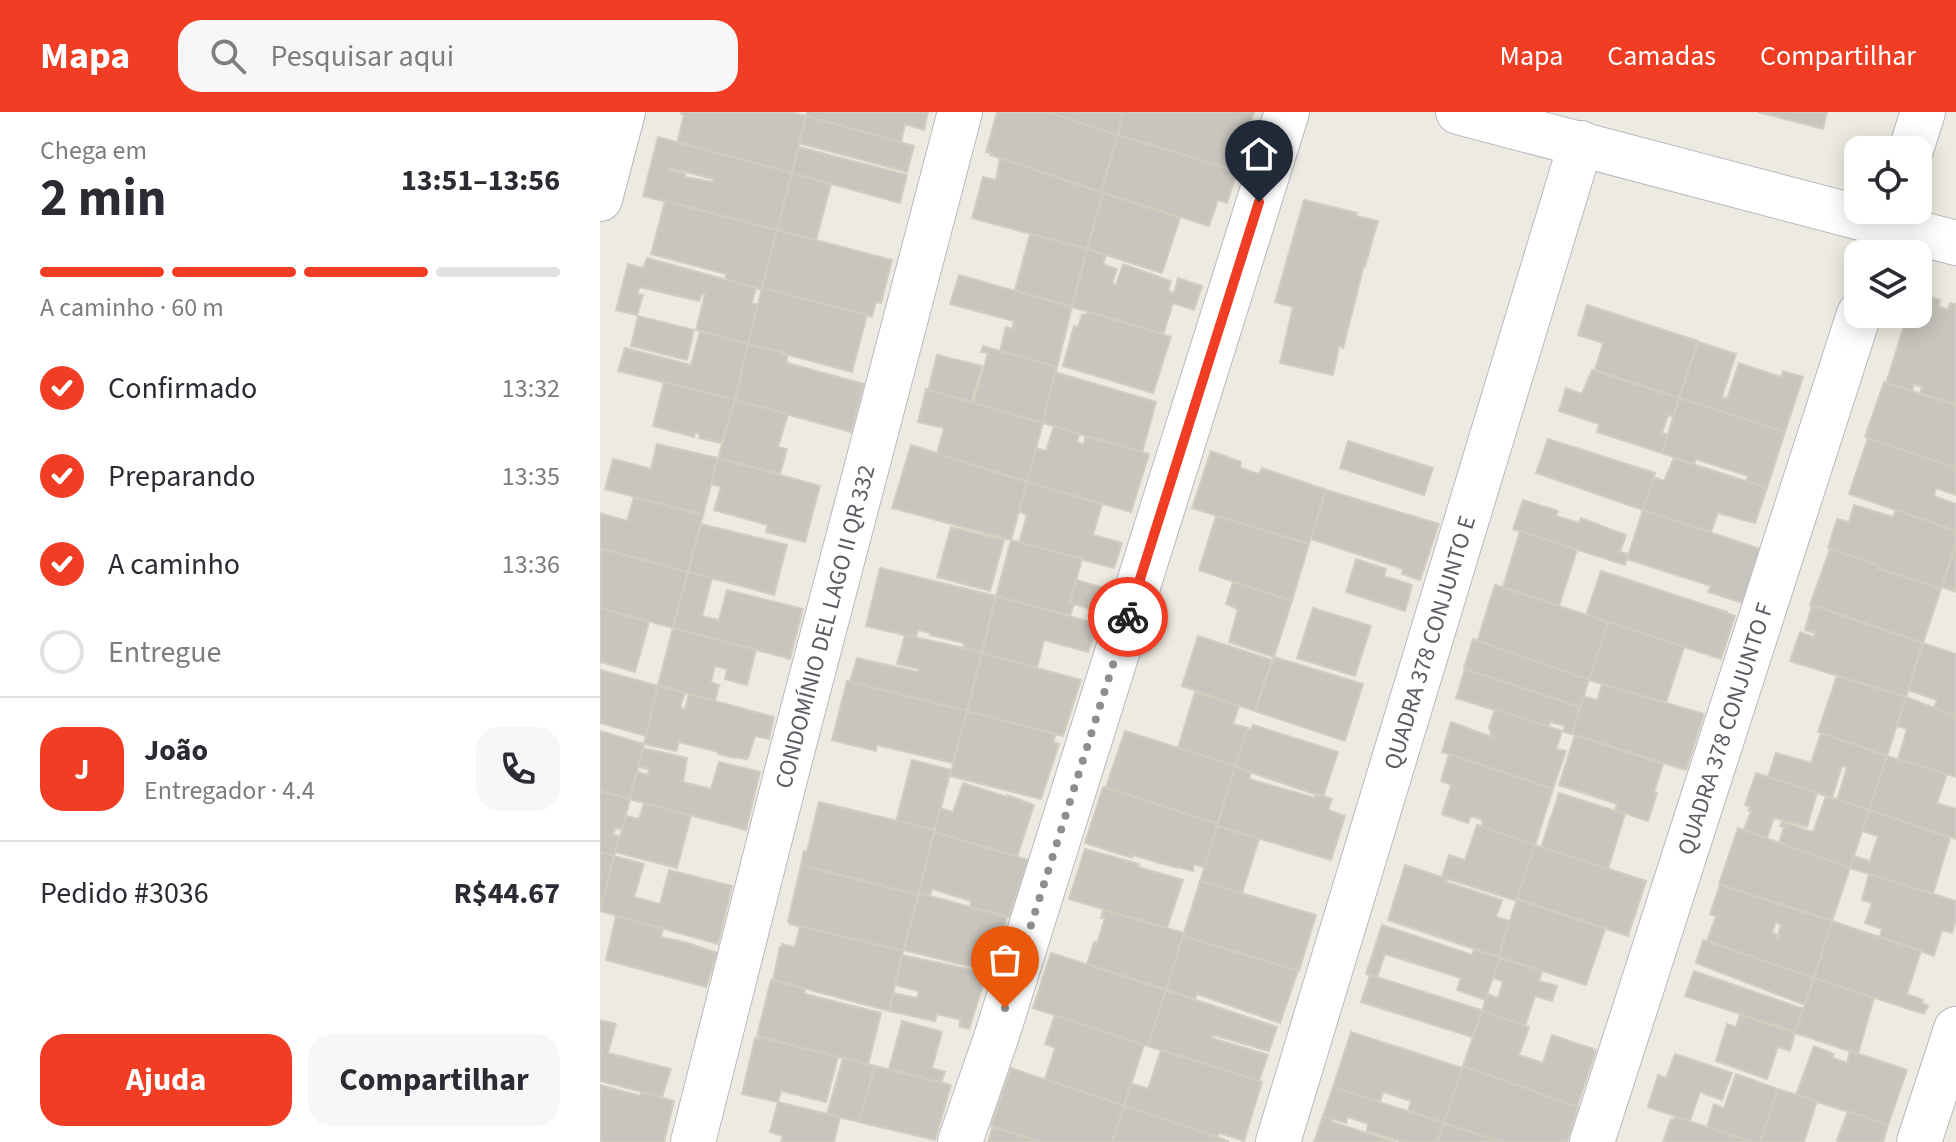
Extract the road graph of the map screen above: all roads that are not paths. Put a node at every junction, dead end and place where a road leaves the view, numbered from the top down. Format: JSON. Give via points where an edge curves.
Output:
{"nodes":[{"id":1,"x":623,"y":112,"type":"edge"},
{"id":2,"x":960,"y":112,"type":"edge"},
{"id":3,"x":1287,"y":112,"type":"edge"},
{"id":4,"x":1458,"y":112,"type":"edge"},
{"id":5,"x":1923,"y":112,"type":"edge"},
{"id":6,"x":1915,"y":136,"type":"edge"},
{"id":7,"x":1581,"y":143,"type":"junction"},
{"id":8,"x":600,"y":199,"type":"edge"},
{"id":9,"x":1886,"y":230,"type":"edge"},
{"id":10,"x":1956,"y":243,"type":"edge"},
{"id":11,"x":1854,"y":328,"type":"edge"},
{"id":12,"x":1956,"y":1029,"type":"edge"},
{"id":13,"x":693,"y":1142,"type":"edge"},
{"id":14,"x":960,"y":1142,"type":"edge"},
{"id":15,"x":1278,"y":1142,"type":"edge"},
{"id":16,"x":1592,"y":1142,"type":"edge"},
{"id":17,"x":1919,"y":1142,"type":"edge"}],
"edges":[{"from":1,"to":8,"type":"street"},
{"from":2,"to":13,"type":"street","name":"CONDOMÍNIO DEL LAGO II QR 332"},
{"from":3,"to":14,"type":"street"},
{"from":4,"to":7,"type":"street"},
{"from":5,"to":6,"type":"street"},
{"from":7,"to":9,"type":"street"},
{"from":7,"to":15,"type":"street","name":"QUADRA 378 CONJUNTO E"},
{"from":9,"to":10,"type":"street"},
{"from":11,"to":16,"type":"street","name":"QUADRA 378 CONJUNTO F"},
{"from":12,"to":17,"type":"street"}]}
